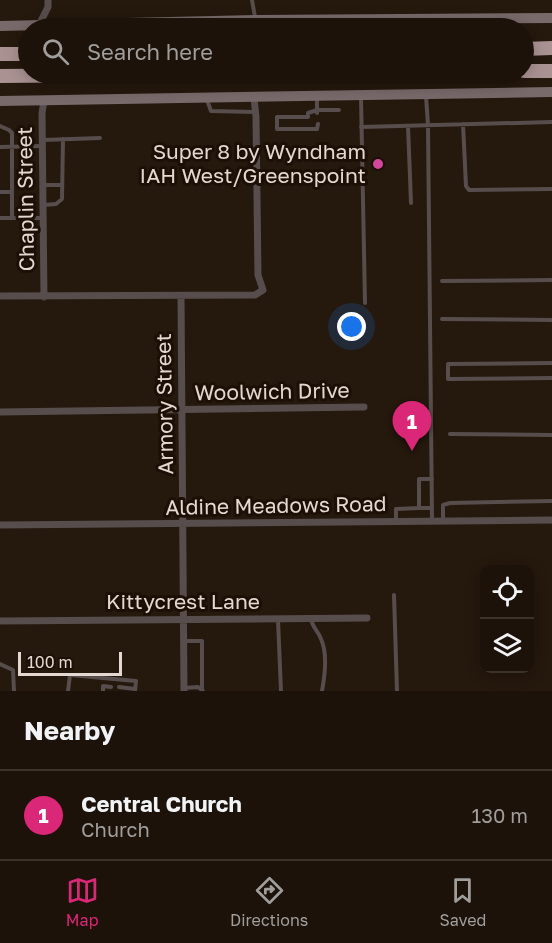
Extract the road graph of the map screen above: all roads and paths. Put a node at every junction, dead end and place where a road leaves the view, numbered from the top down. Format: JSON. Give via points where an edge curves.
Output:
{"nodes":[{"id":1,"x":48,"y":0,"type":"edge"},
{"id":2,"x":252,"y":0,"type":"edge"},
{"id":3,"x":42,"y":18,"type":"edge"},
{"id":4,"x":255,"y":18,"type":"edge"},
{"id":5,"x":534,"y":18,"type":"edge"},
{"id":6,"x":552,"y":18,"type":"edge"},
{"id":7,"x":0,"y":26,"type":"edge"},
{"id":8,"x":18,"y":26,"type":"edge"},
{"id":9,"x":552,"y":48,"type":"edge"},
{"id":10,"x":534,"y":49,"type":"edge"},
{"id":11,"x":0,"y":54,"type":"edge"},
{"id":12,"x":18,"y":54,"type":"edge"},
{"id":13,"x":534,"y":71,"type":"edge"},
{"id":14,"x":552,"y":71,"type":"edge"},
{"id":15,"x":0,"y":76,"type":"edge"},
{"id":16,"x":18,"y":76,"type":"edge"},
{"id":17,"x":552,"y":92,"type":"edge"},
{"id":18,"x":426,"y":94,"type":"junction"},
{"id":19,"x":361,"y":96,"type":"junction"},
{"id":20,"x":317,"y":97,"type":"junction"},
{"id":21,"x":254,"y":98,"type":"junction"},
{"id":22,"x":207,"y":99,"type":"junction"},
{"id":23,"x":0,"y":101,"type":"edge"},
{"id":24,"x":44,"y":101,"type":"junction"},
{"id":25,"x":339,"y":110,"type":"dead end"},
{"id":26,"x":317,"y":111,"type":"junction"},
{"id":27,"x":255,"y":112,"type":"junction"},
{"id":28,"x":552,"y":122,"type":"edge"},
{"id":29,"x":318,"y":124,"type":"dead end"},
{"id":30,"x":463,"y":124,"type":"junction"},
{"id":31,"x":429,"y":125,"type":"junction"},
{"id":32,"x":0,"y":126,"type":"edge"},
{"id":33,"x":408,"y":126,"type":"junction"},
{"id":34,"x":361,"y":127,"type":"junction"},
{"id":35,"x":100,"y":138,"type":"dead end"},
{"id":36,"x":63,"y":139,"type":"junction"},
{"id":37,"x":43,"y":143,"type":"junction"},
{"id":38,"x":0,"y":147,"type":"edge"},
{"id":39,"x":12,"y":147,"type":"junction"},
{"id":40,"x":43,"y":185,"type":"junction"},
{"id":41,"x":62,"y":185,"type":"junction"},
{"id":42,"x":552,"y":189,"type":"edge"},
{"id":43,"x":0,"y":192,"type":"edge"},
{"id":44,"x":12,"y":192,"type":"junction"},
{"id":45,"x":411,"y":203,"type":"dead end"},
{"id":46,"x":43,"y":205,"type":"junction"},
{"id":47,"x":0,"y":218,"type":"edge"},
{"id":48,"x":12,"y":218,"type":"junction"},
{"id":49,"x":43,"y":218,"type":"junction"},
{"id":50,"x":552,"y":280,"type":"edge"},
{"id":51,"x":442,"y":281,"type":"dead end"},
{"id":52,"x":0,"y":296,"type":"edge"},
{"id":53,"x":181,"y":296,"type":"junction"},
{"id":54,"x":44,"y":297,"type":"junction"},
{"id":55,"x":365,"y":303,"type":"dead end"},
{"id":56,"x":442,"y":319,"type":"dead end"},
{"id":57,"x":552,"y":320,"type":"edge"},
{"id":58,"x":552,"y":363,"type":"edge"},
{"id":59,"x":552,"y":378,"type":"edge"},
{"id":60,"x":364,"y":407,"type":"dead end"},
{"id":61,"x":182,"y":409,"type":"junction"},
{"id":62,"x":0,"y":412,"type":"edge"},
{"id":63,"x":450,"y":434,"type":"dead end"},
{"id":64,"x":552,"y":435,"type":"edge"},
{"id":65,"x":432,"y":479,"type":"junction"},
{"id":66,"x":552,"y":501,"type":"edge"},
{"id":67,"x":432,"y":507,"type":"junction"},
{"id":68,"x":419,"y":508,"type":"junction"},
{"id":69,"x":552,"y":520,"type":"edge"},
{"id":70,"x":396,"y":521,"type":"junction"},
{"id":71,"x":432,"y":521,"type":"junction"},
{"id":72,"x":443,"y":521,"type":"junction"},
{"id":73,"x":183,"y":523,"type":"junction"},
{"id":74,"x":0,"y":525,"type":"edge"},
{"id":75,"x":394,"y":595,"type":"dead end"},
{"id":76,"x":278,"y":618,"type":"junction"},
{"id":77,"x":311,"y":618,"type":"junction"},
{"id":78,"x":367,"y":618,"type":"dead end"},
{"id":79,"x":184,"y":619,"type":"junction"},
{"id":80,"x":0,"y":621,"type":"edge"},
{"id":81,"x":184,"y":641,"type":"junction"},
{"id":82,"x":0,"y":664,"type":"edge"},
{"id":83,"x":104,"y":678,"type":"junction"},
{"id":84,"x":111,"y":687,"type":"dead end"},
{"id":85,"x":119,"y":687,"type":"dead end"},
{"id":86,"x":103,"y":688,"type":"edge"},
{"id":87,"x":184,"y":689,"type":"edge"},
{"id":88,"x":135,"y":690,"type":"edge"},
{"id":89,"x":202,"y":690,"type":"edge"},
{"id":90,"x":14,"y":691,"type":"edge"},
{"id":91,"x":68,"y":691,"type":"edge"},
{"id":92,"x":281,"y":691,"type":"edge"},
{"id":93,"x":322,"y":691,"type":"edge"},
{"id":94,"x":397,"y":691,"type":"edge"}],
"edges":[{"from":1,"to":3,"type":"street"},
{"from":2,"to":4,"type":"lane"},
{"from":5,"to":6,"type":"main road"},
{"from":7,"to":8,"type":"main road"},
{"from":9,"to":10,"type":"highway"},
{"from":11,"to":12,"type":"highway"},
{"from":13,"to":14,"type":"highway"},
{"from":15,"to":16,"type":"highway"},
{"from":17,"to":18,"type":"main road"},
{"from":18,"to":19,"type":"main road"},
{"from":18,"to":31,"type":"lane"},
{"from":19,"to":20,"type":"main road"},
{"from":19,"to":34,"type":"lane"},
{"from":20,"to":21,"type":"main road"},
{"from":20,"to":26,"type":"lane"},
{"from":21,"to":22,"type":"main road"},
{"from":21,"to":27,"type":"street"},
{"from":22,"to":24,"type":"main road"},
{"from":22,"to":27,"type":"lane","via":[[211,111]]},
{"from":23,"to":24,"type":"main road"},
{"from":24,"to":37,"type":"street","name":"Chaplin Street"},
{"from":25,"to":26,"type":"lane"},
{"from":26,"to":29,"type":"lane","via":[[310,112],[308,117],[277,117],[277,129],[317,129]]},
{"from":27,"to":53,"type":"street","via":[[258,275],[263,290],[255,296]]},
{"from":28,"to":30,"type":"lane"},
{"from":30,"to":31,"type":"lane"},
{"from":30,"to":42,"type":"lane","via":[[469,190]]},
{"from":31,"to":33,"type":"lane"},
{"from":31,"to":65,"type":"lane"},
{"from":32,"to":39,"type":"lane","via":[[12,134]]},
{"from":33,"to":34,"type":"lane"},
{"from":33,"to":45,"type":"lane"},
{"from":34,"to":55,"type":"lane"},
{"from":35,"to":36,"type":"lane"},
{"from":36,"to":37,"type":"lane"},
{"from":36,"to":41,"type":"lane"},
{"from":37,"to":39,"type":"lane"},
{"from":37,"to":40,"type":"street","name":"Chaplin Street"},
{"from":38,"to":39,"type":"lane"},
{"from":39,"to":44,"type":"lane"},
{"from":40,"to":41,"type":"lane"},
{"from":40,"to":46,"type":"street","name":"Chaplin Street"},
{"from":41,"to":46,"type":"lane","via":[[61,201]]},
{"from":43,"to":44,"type":"lane"},
{"from":44,"to":48,"type":"lane"},
{"from":46,"to":49,"type":"street","name":"Chaplin Street"},
{"from":47,"to":48,"type":"lane"},
{"from":48,"to":49,"type":"lane"},
{"from":49,"to":54,"type":"street","name":"Chaplin Street"},
{"from":50,"to":51,"type":"lane"},
{"from":52,"to":54,"type":"street"},
{"from":53,"to":54,"type":"street"},
{"from":53,"to":61,"type":"street","name":"Armory Street"},
{"from":56,"to":57,"type":"lane"},
{"from":58,"to":59,"type":"lane","via":[[448,364],[448,379]]},
{"from":60,"to":61,"type":"street","name":"Woolwich Drive"},
{"from":61,"to":62,"type":"street","name":"Woolwich Drive"},
{"from":61,"to":73,"type":"street","name":"Armory Street"},
{"from":63,"to":64,"type":"lane"},
{"from":65,"to":67,"type":"lane"},
{"from":65,"to":68,"type":"lane","via":[[419,479]]},
{"from":66,"to":72,"type":"lane","via":[[450,502],[443,505]]},
{"from":67,"to":68,"type":"lane"},
{"from":67,"to":71,"type":"lane"},
{"from":68,"to":70,"type":"lane","via":[[396,509]]},
{"from":69,"to":72,"type":"street","name":"Aldine Meadows Road"},
{"from":70,"to":71,"type":"street","name":"Aldine Meadows Road"},
{"from":70,"to":73,"type":"street","name":"Aldine Meadows Road"},
{"from":71,"to":72,"type":"street","name":"Aldine Meadows Road"},
{"from":73,"to":74,"type":"street","name":"Aldine Meadows Road"},
{"from":73,"to":79,"type":"street","name":"Armory Street"},
{"from":75,"to":94,"type":"lane"},
{"from":76,"to":77,"type":"street","name":"Kittycrest Lane"},
{"from":76,"to":79,"type":"street","name":"Kittycrest Lane"},
{"from":76,"to":92,"type":"lane"},
{"from":77,"to":78,"type":"street","name":"Kittycrest Lane"},
{"from":77,"to":93,"type":"lane","via":[[323,644]]},
{"from":79,"to":80,"type":"street","name":"Kittycrest Lane"},
{"from":79,"to":81,"type":"street","name":"Armory Street"},
{"from":81,"to":87,"type":"street","name":"Armory Street"},
{"from":81,"to":89,"type":"lane","via":[[202,641]]},
{"from":82,"to":90,"type":"lane","via":[[13,670]]},
{"from":83,"to":86,"type":"lane"},
{"from":83,"to":88,"type":"lane","via":[[136,681]]},
{"from":83,"to":91,"type":"lane","via":[[70,675]]},
{"from":84,"to":86,"type":"lane"},
{"from":85,"to":88,"type":"lane"},
{"from":87,"to":89,"type":"lane"}]}
